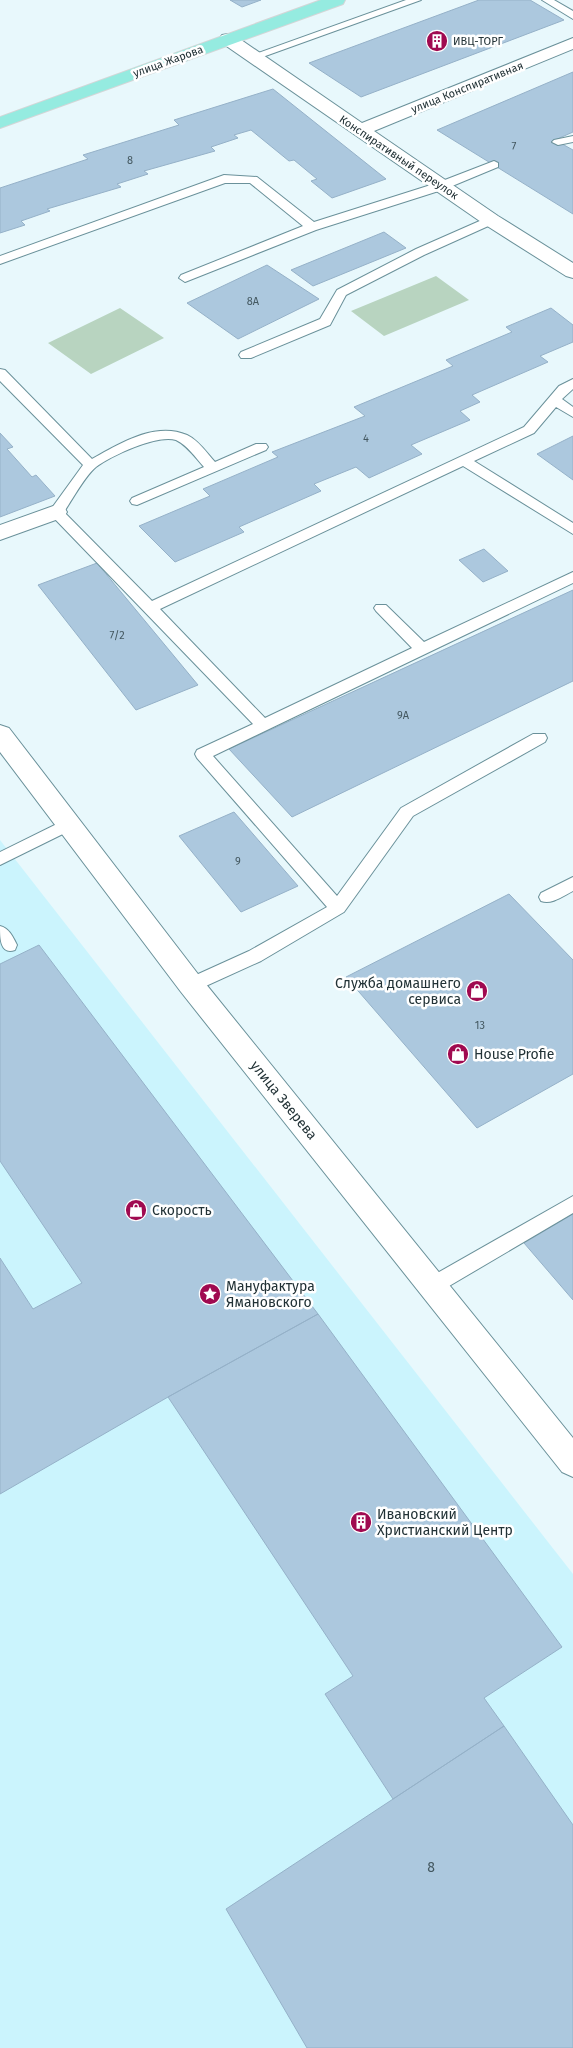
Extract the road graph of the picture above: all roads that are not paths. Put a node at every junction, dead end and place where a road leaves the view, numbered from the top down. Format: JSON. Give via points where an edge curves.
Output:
{"nodes":[{"id":1,"x":337,"y":0,"type":"edge"},
{"id":2,"x":416,"y":0,"type":"edge"},
{"id":3,"x":547,"y":0,"type":"edge"},
{"id":4,"x":573,"y":16,"type":"edge"},
{"id":5,"x":228,"y":40,"type":"junction"},
{"id":6,"x":573,"y":43,"type":"edge"},
{"id":7,"x":253,"y":57,"type":"junction"},
{"id":8,"x":0,"y":123,"type":"edge"},
{"id":9,"x":360,"y":130,"type":"junction"},
{"id":10,"x":573,"y":139,"type":"edge"},
{"id":11,"x":558,"y":142,"type":"dead end"},
{"id":12,"x":494,"y":165,"type":"dead end"},
{"id":13,"x":440,"y":186,"type":"junction"},
{"id":14,"x":491,"y":220,"type":"junction"},
{"id":15,"x":312,"y":227,"type":"junction"},
{"id":16,"x":0,"y":260,"type":"edge"},
{"id":17,"x":573,"y":272,"type":"edge"},
{"id":18,"x":185,"y":278,"type":"dead end"},
{"id":19,"x":246,"y":355,"type":"dead end"},
{"id":20,"x":0,"y":373,"type":"edge"},
{"id":21,"x":573,"y":383,"type":"edge"},
{"id":22,"x":555,"y":400,"type":"junction"},
{"id":23,"x":573,"y":413,"type":"edge"},
{"id":24,"x":261,"y":447,"type":"dead end"},
{"id":25,"x":465,"y":461,"type":"junction"},
{"id":26,"x":90,"y":465,"type":"junction"},
{"id":27,"x":213,"y":468,"type":"junction"},
{"id":28,"x":137,"y":501,"type":"dead end"},
{"id":29,"x":56,"y":512,"type":"junction"},
{"id":30,"x":573,"y":529,"type":"edge"},
{"id":31,"x":0,"y":533,"type":"edge"},
{"id":32,"x":573,"y":577,"type":"edge"},
{"id":33,"x":150,"y":608,"type":"junction"},
{"id":34,"x":381,"y":608,"type":"dead end"},
{"id":35,"x":422,"y":649,"type":"junction"},
{"id":36,"x":263,"y":725,"type":"junction"},
{"id":37,"x":0,"y":734,"type":"edge"},
{"id":38,"x":539,"y":738,"type":"dead end"},
{"id":39,"x":69,"y":824,"type":"junction"},
{"id":40,"x":0,"y":859,"type":"edge"},
{"id":41,"x":573,"y":883,"type":"edge"},
{"id":42,"x":547,"y":897,"type":"dead end"},
{"id":43,"x":338,"y":908,"type":"junction"},
{"id":44,"x":191,"y":985,"type":"junction"},
{"id":45,"x":573,"y":1204,"type":"edge"},
{"id":46,"x":432,"y":1286,"type":"junction"},
{"id":47,"x":573,"y":1462,"type":"edge"}],
"edges":[{"from":1,"to":5,"type":"main road","name":"улица Жарова"},
{"from":2,"to":7,"type":"lane"},
{"from":3,"to":4,"type":"lane"},
{"from":5,"to":7,"type":"street","name":"Конспиративный переулок"},
{"from":5,"to":8,"type":"main road","name":"улица Жарова"},
{"from":6,"to":9,"type":"street","name":"улица Конспиративная"},
{"from":7,"to":9,"type":"street","name":"Конспиративный переулок"},
{"from":9,"to":13,"type":"street","name":"Конспиративный переулок"},
{"from":10,"to":11,"type":"lane"},
{"from":12,"to":13,"type":"lane"},
{"from":13,"to":14,"type":"street","name":"Конспиративный переулок"},
{"from":13,"to":15,"type":"lane"},
{"from":14,"to":17,"type":"street","name":"Конспиративный переулок"},
{"from":14,"to":19,"type":"lane","via":[[341,293],[325,322]]},
{"from":15,"to":16,"type":"lane","via":[[253,180],[224,179]]},
{"from":15,"to":18,"type":"lane"},
{"from":20,"to":26,"type":"lane"},
{"from":21,"to":22,"type":"lane"},
{"from":22,"to":23,"type":"lane"},
{"from":22,"to":25,"type":"lane","via":[[529,430]]},
{"from":24,"to":27,"type":"lane"},
{"from":25,"to":30,"type":"lane"},
{"from":25,"to":33,"type":"lane"},
{"from":26,"to":27,"type":"lane","via":[[149,436],[164,435],[182,438]]},
{"from":26,"to":29,"type":"lane"},
{"from":27,"to":28,"type":"lane"},
{"from":29,"to":31,"type":"street"},
{"from":29,"to":33,"type":"lane"},
{"from":32,"to":35,"type":"lane"},
{"from":33,"to":36,"type":"lane"},
{"from":34,"to":35,"type":"lane"},
{"from":35,"to":36,"type":"lane"},
{"from":36,"to":43,"type":"lane","via":[[203,754]]},
{"from":37,"to":39,"type":"street","name":"улица Зверева"},
{"from":38,"to":43,"type":"lane","via":[[407,812]]},
{"from":39,"to":40,"type":"lane"},
{"from":39,"to":44,"type":"street","name":"улица Зверева"},
{"from":41,"to":42,"type":"lane"},
{"from":43,"to":44,"type":"lane","via":[[255,956]]},
{"from":44,"to":46,"type":"street","name":"улица Зверева"},
{"from":45,"to":46,"type":"lane"},
{"from":46,"to":47,"type":"street","name":"улица Зверева"}]}
